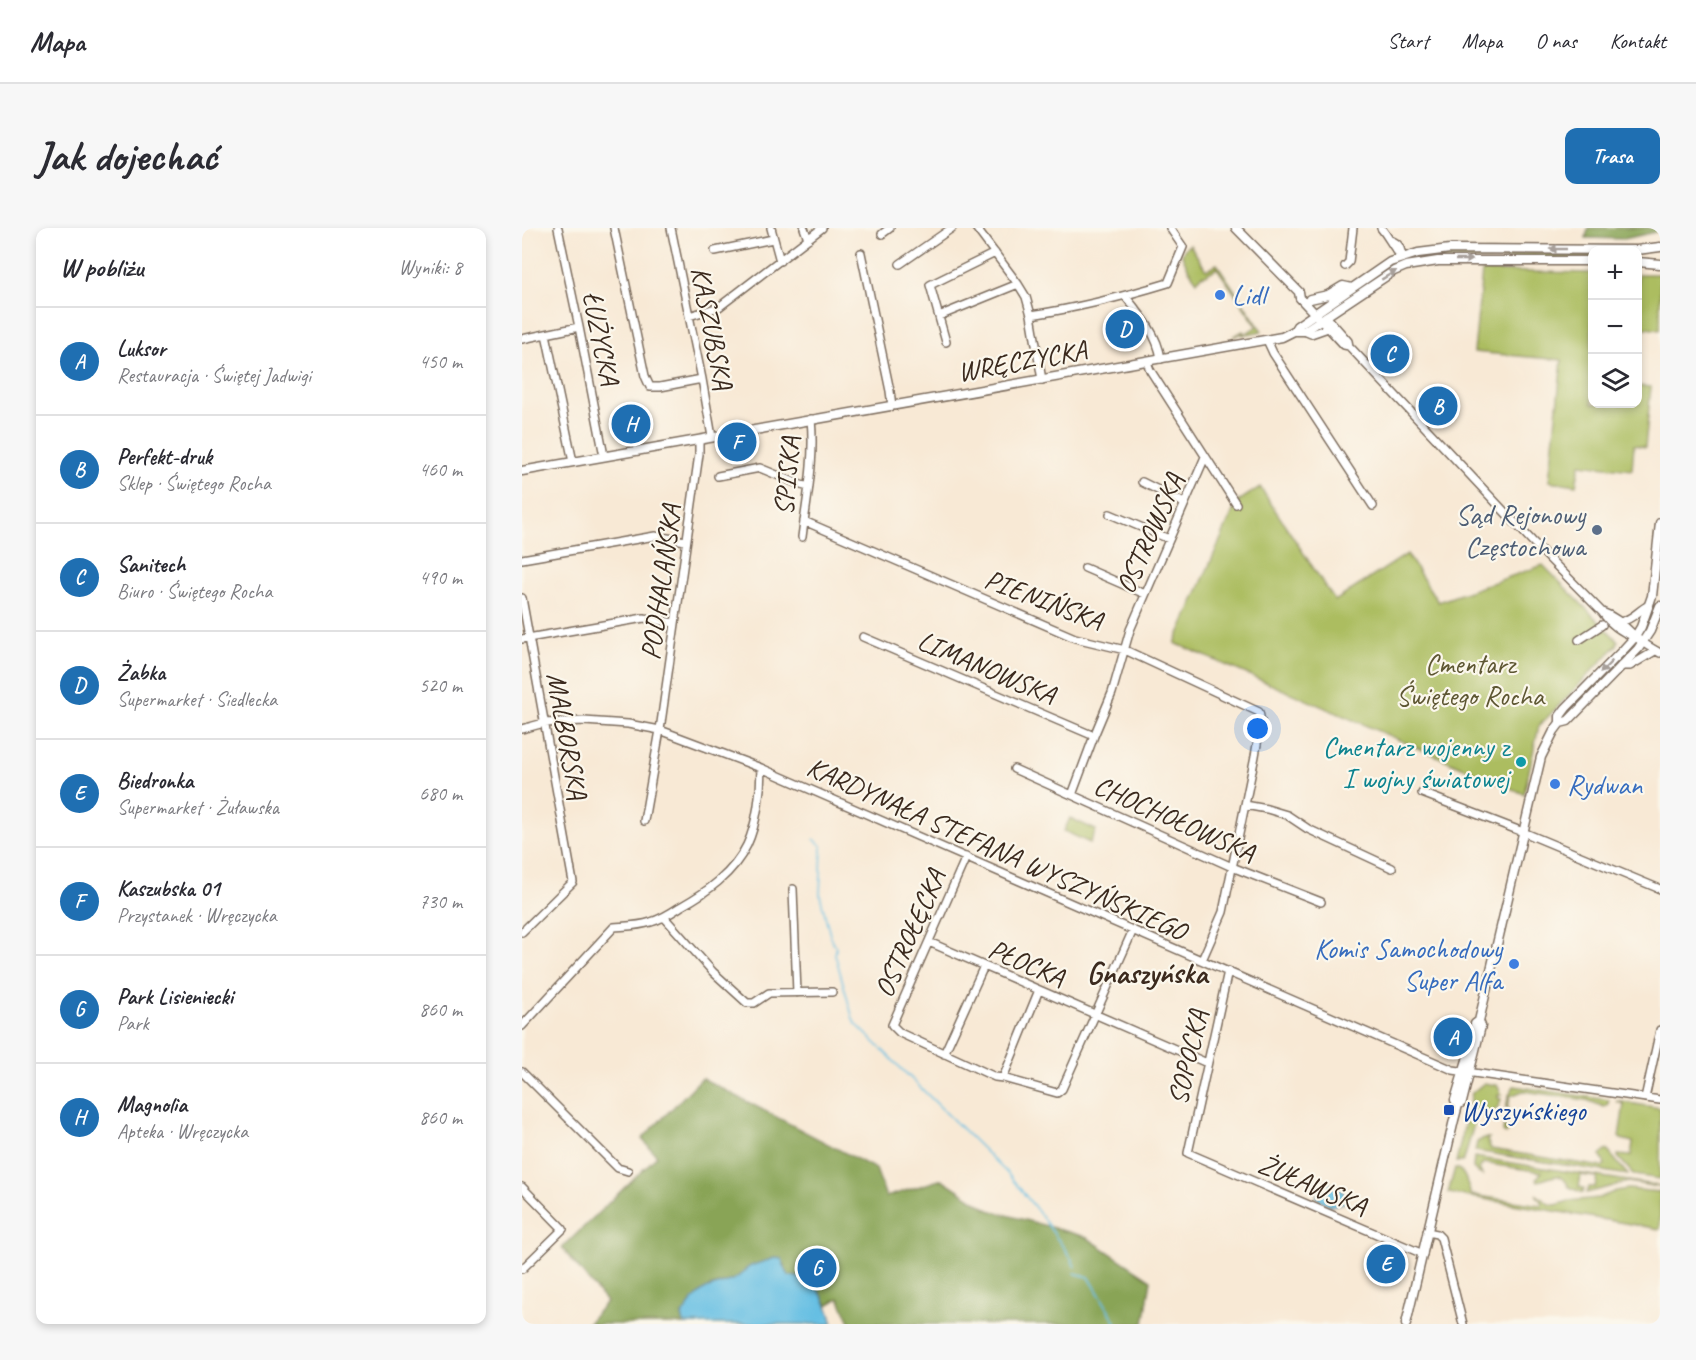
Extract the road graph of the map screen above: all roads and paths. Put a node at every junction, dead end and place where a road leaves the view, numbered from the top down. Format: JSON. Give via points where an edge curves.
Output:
{"nodes":[{"id":1,"x":558,"y":228,"type":"edge"},
{"id":2,"x":614,"y":228,"type":"edge"},
{"id":3,"x":671,"y":228,"type":"edge"},
{"id":4,"x":771,"y":228,"type":"edge"},
{"id":5,"x":804,"y":228,"type":"edge"},
{"id":6,"x":822,"y":228,"type":"edge"},
{"id":7,"x":890,"y":228,"type":"edge"},
{"id":8,"x":952,"y":228,"type":"edge"},
{"id":9,"x":975,"y":228,"type":"edge"},
{"id":10,"x":1170,"y":228,"type":"edge"},
{"id":11,"x":1236,"y":228,"type":"edge"},
{"id":12,"x":1353,"y":228,"type":"edge"},
{"id":13,"x":1382,"y":228,"type":"edge"},
{"id":14,"x":882,"y":234,"type":"dead end"},
{"id":15,"x":773,"y":239,"type":"junction"},
{"id":16,"x":808,"y":239,"type":"junction"},
{"id":17,"x":1660,"y":247,"type":"edge"},
{"id":18,"x":714,"y":251,"type":"dead end"},
{"id":19,"x":861,"y":253,"type":"dead end"},
{"id":20,"x":994,"y":253,"type":"junction"},
{"id":21,"x":1402,"y":257,"type":"junction"},
{"id":22,"x":1660,"y":259,"type":"edge"},
{"id":23,"x":780,"y":261,"type":"junction"},
{"id":24,"x":1588,"y":261,"type":"edge"},
{"id":25,"x":1642,"y":261,"type":"edge"},
{"id":26,"x":1642,"y":262,"type":"edge"},
{"id":27,"x":900,"y":264,"type":"dead end"},
{"id":28,"x":1660,"y":264,"type":"edge"},
{"id":29,"x":1345,"y":266,"type":"dead end"},
{"id":30,"x":1406,"y":266,"type":"junction"},
{"id":31,"x":1018,"y":284,"type":"junction"},
{"id":32,"x":1352,"y":288,"type":"junction"},
{"id":33,"x":1299,"y":292,"type":"junction"},
{"id":34,"x":1125,"y":296,"type":"junction"},
{"id":35,"x":1310,"y":299,"type":"junction"},
{"id":36,"x":1030,"y":315,"type":"junction"},
{"id":37,"x":1321,"y":315,"type":"junction"},
{"id":38,"x":689,"y":316,"type":"junction"},
{"id":39,"x":939,"y":316,"type":"junction"},
{"id":40,"x":579,"y":327,"type":"junction"},
{"id":41,"x":1328,"y":328,"type":"junction"},
{"id":42,"x":1304,"y":331,"type":"junction"},
{"id":43,"x":1294,"y":332,"type":"junction"},
{"id":44,"x":546,"y":334,"type":"junction"},
{"id":45,"x":522,"y":339,"type":"edge"},
{"id":46,"x":1267,"y":340,"type":"junction"},
{"id":47,"x":946,"y":342,"type":"dead end"},
{"id":48,"x":1349,"y":346,"type":"junction"},
{"id":49,"x":1161,"y":359,"type":"junction"},
{"id":50,"x":1147,"y":362,"type":"junction"},
{"id":51,"x":702,"y":379,"type":"junction"},
{"id":52,"x":1042,"y":380,"type":"junction"},
{"id":53,"x":891,"y":406,"type":"junction"},
{"id":54,"x":811,"y":419,"type":"junction"},
{"id":55,"x":712,"y":437,"type":"junction"},
{"id":56,"x":699,"y":440,"type":"junction"},
{"id":57,"x":604,"y":456,"type":"junction"},
{"id":58,"x":1205,"y":457,"type":"junction"},
{"id":59,"x":573,"y":462,"type":"junction"},
{"id":60,"x":522,"y":471,"type":"edge"},
{"id":61,"x":718,"y":476,"type":"dead end"},
{"id":62,"x":1142,"y":482,"type":"dead end"},
{"id":63,"x":809,"y":487,"type":"junction"},
{"id":64,"x":1184,"y":503,"type":"junction"},
{"id":65,"x":1236,"y":504,"type":"dead end"},
{"id":66,"x":1373,"y":506,"type":"dead end"},
{"id":67,"x":1110,"y":514,"type":"dead end"},
{"id":68,"x":804,"y":521,"type":"junction"},
{"id":69,"x":1660,"y":523,"type":"edge"},
{"id":70,"x":802,"y":537,"type":"dead end"},
{"id":71,"x":1169,"y":538,"type":"junction"},
{"id":72,"x":687,"y":542,"type":"junction"},
{"id":73,"x":522,"y":560,"type":"edge"},
{"id":74,"x":1085,"y":568,"type":"dead end"},
{"id":75,"x":1145,"y":594,"type":"junction"},
{"id":76,"x":522,"y":598,"type":"edge"},
{"id":77,"x":1649,"y":605,"type":"junction"},
{"id":78,"x":1660,"y":606,"type":"edge"},
{"id":79,"x":1602,"y":612,"type":"junction"},
{"id":80,"x":1620,"y":621,"type":"junction"},
{"id":81,"x":675,"y":623,"type":"junction"},
{"id":82,"x":1602,"y":625,"type":"dead end"},
{"id":83,"x":863,"y":637,"type":"dead end"},
{"id":84,"x":1635,"y":637,"type":"junction"},
{"id":85,"x":526,"y":638,"type":"edge"},
{"id":86,"x":1579,"y":640,"type":"dead end"},
{"id":87,"x":1643,"y":643,"type":"junction"},
{"id":88,"x":1125,"y":650,"type":"junction"},
{"id":89,"x":1658,"y":652,"type":"edge"},
{"id":90,"x":1621,"y":666,"type":"junction"},
{"id":91,"x":544,"y":723,"type":"junction"},
{"id":92,"x":1560,"y":723,"type":"junction"},
{"id":93,"x":522,"y":729,"type":"edge"},
{"id":94,"x":660,"y":730,"type":"junction"},
{"id":95,"x":1094,"y":736,"type":"junction"},
{"id":96,"x":760,"y":768,"type":"junction"},
{"id":97,"x":1014,"y":769,"type":"dead end"},
{"id":98,"x":1422,"y":793,"type":"dead end"},
{"id":99,"x":1072,"y":795,"type":"junction"},
{"id":100,"x":1245,"y":805,"type":"junction"},
{"id":101,"x":644,"y":821,"type":"dead end"},
{"id":102,"x":1523,"y":832,"type":"junction"},
{"id":103,"x":966,"y":857,"type":"junction"},
{"id":104,"x":1232,"y":867,"type":"junction"},
{"id":105,"x":1392,"y":868,"type":"dead end"},
{"id":106,"x":793,"y":889,"type":"dead end"},
{"id":107,"x":1660,"y":889,"type":"edge"},
{"id":108,"x":1321,"y":902,"type":"dead end"},
{"id":109,"x":664,"y":917,"type":"junction"},
{"id":110,"x":1133,"y":930,"type":"junction"},
{"id":111,"x":522,"y":932,"type":"edge"},
{"id":112,"x":928,"y":942,"type":"junction"},
{"id":113,"x":1202,"y":960,"type":"junction"},
{"id":114,"x":984,"y":966,"type":"junction"},
{"id":115,"x":1228,"y":971,"type":"junction"},
{"id":116,"x":1039,"y":990,"type":"junction"},
{"id":117,"x":797,"y":993,"type":"junction"},
{"id":118,"x":832,"y":993,"type":"dead end"},
{"id":119,"x":1096,"y":1014,"type":"junction"},
{"id":120,"x":522,"y":1026,"type":"edge"},
{"id":121,"x":1660,"y":1030,"type":"edge"},
{"id":122,"x":944,"y":1054,"type":"junction"},
{"id":123,"x":1207,"y":1063,"type":"junction"},
{"id":124,"x":522,"y":1072,"type":"edge"},
{"id":125,"x":1466,"y":1072,"type":"junction"},
{"id":126,"x":1003,"y":1078,"type":"junction"},
{"id":127,"x":1645,"y":1098,"type":"junction"},
{"id":128,"x":1660,"y":1100,"type":"edge"},
{"id":129,"x":1188,"y":1153,"type":"joint"},
{"id":130,"x":628,"y":1171,"type":"dead end"},
{"id":131,"x":522,"y":1187,"type":"edge"},
{"id":132,"x":1427,"y":1232,"type":"junction"},
{"id":133,"x":1423,"y":1254,"type":"junction"},
{"id":134,"x":522,"y":1269,"type":"edge"},
{"id":135,"x":1406,"y":1324,"type":"edge"},
{"id":136,"x":1463,"y":1324,"type":"edge"}],
"edges":[{"from":1,"to":40,"type":"street","name":"ŁUŻYCKA"},
{"from":2,"to":51,"type":"street","via":[[650,387]]},
{"from":3,"to":38,"type":"street","name":"KASZUBSKA"},
{"from":4,"to":15,"type":"street"},
{"from":5,"to":16,"type":"street"},
{"from":6,"to":16,"type":"street"},
{"from":7,"to":14,"type":"street"},
{"from":8,"to":27,"type":"street"},
{"from":9,"to":20,"type":"street"},
{"from":10,"to":34,"type":"street","via":[[1183,247],[1168,283]]},
{"from":11,"to":33,"type":"main road"},
{"from":12,"to":29,"type":"street","via":[[1349,262]]},
{"from":13,"to":21,"type":"street"},
{"from":15,"to":18,"type":"street"},
{"from":15,"to":23,"type":"street"},
{"from":16,"to":23,"type":"street"},
{"from":17,"to":21,"type":"main road","one_way":true,"via":[[1450,249]]},
{"from":19,"to":53,"type":"street"},
{"from":20,"to":31,"type":"street"},
{"from":20,"to":39,"type":"street","via":[[930,285]]},
{"from":21,"to":30,"type":"street"},
{"from":21,"to":32,"type":"main road"},
{"from":22,"to":25,"type":"main road"},
{"from":23,"to":38,"type":"street","via":[[719,307]]},
{"from":30,"to":24,"type":"main road","one_way":true,"via":[[1438,261]]},
{"from":26,"to":28,"type":"main road"},
{"from":37,"to":30,"type":"main road","one_way":true},
{"from":31,"to":36,"type":"street"},
{"from":31,"to":39,"type":"street"},
{"from":32,"to":35,"type":"main road","via":[[1343,286]]},
{"from":32,"to":37,"type":"main road"},
{"from":33,"to":35,"type":"main road"},
{"from":33,"to":37,"type":"main road","via":[[1300,298]]},
{"from":34,"to":36,"type":"street"},
{"from":34,"to":49,"type":"street","via":[[1158,344]]},
{"from":35,"to":37,"type":"main road"},
{"from":36,"to":52,"type":"street"},
{"from":37,"to":41,"type":"street"},
{"from":37,"to":42,"type":"main road","name":"WRĘCZYCKA"},
{"from":37,"to":43,"type":"main road","name":"WRĘCZYCKA","via":[[1297,326]]},
{"from":37,"to":48,"type":"street"},
{"from":38,"to":51,"type":"street","name":"KASZUBSKA"},
{"from":39,"to":47,"type":"street"},
{"from":40,"to":44,"type":"street"},
{"from":40,"to":57,"type":"street","name":"ŁUŻYCKA"},
{"from":41,"to":42,"type":"street","via":[[1311,334]]},
{"from":41,"to":48,"type":"street"},
{"from":42,"to":43,"type":"main road","name":"WRĘCZYCKA"},
{"from":43,"to":46,"type":"main road","name":"WRĘCZYCKA"},
{"from":44,"to":45,"type":"street"},
{"from":44,"to":59,"type":"street"},
{"from":46,"to":49,"type":"main road","name":"WRĘCZYCKA"},
{"from":46,"to":66,"type":"street"},
{"from":48,"to":79,"type":"street"},
{"from":49,"to":50,"type":"main road","name":"WRĘCZYCKA"},
{"from":50,"to":52,"type":"main road","name":"WRĘCZYCKA"},
{"from":50,"to":58,"type":"street"},
{"from":51,"to":55,"type":"street","name":"KASZUBSKA"},
{"from":52,"to":53,"type":"main road","name":"WRĘCZYCKA"},
{"from":53,"to":54,"type":"main road","name":"WRĘCZYCKA"},
{"from":54,"to":55,"type":"main road","name":"WRĘCZYCKA"},
{"from":54,"to":63,"type":"street","name":"SPISKA"},
{"from":55,"to":56,"type":"main road","name":"WRĘCZYCKA"},
{"from":56,"to":57,"type":"main road","name":"WRĘCZYCKA"},
{"from":56,"to":72,"type":"street","name":"PODHALAŃSKA"},
{"from":57,"to":59,"type":"main road","name":"WRĘCZYCKA"},
{"from":58,"to":64,"type":"street","name":"OSTROWSKA"},
{"from":58,"to":65,"type":"street"},
{"from":59,"to":60,"type":"main road","name":"WRĘCZYCKA"},
{"from":61,"to":63,"type":"street","via":[[760,468]]},
{"from":62,"to":64,"type":"street"},
{"from":63,"to":68,"type":"street","name":"SPISKA"},
{"from":64,"to":71,"type":"street","name":"OSTROWSKA"},
{"from":67,"to":71,"type":"street"},
{"from":68,"to":70,"type":"street","name":"SPISKA"},
{"from":68,"to":88,"type":"street","name":"PIENIŃSKA","via":[[1075,638]]},
{"from":69,"to":77,"type":"main road"},
{"from":71,"to":75,"type":"street","name":"OSTROWSKA"},
{"from":72,"to":73,"type":"street","via":[[655,536]]},
{"from":72,"to":81,"type":"street","name":"PODHALAŃSKA"},
{"from":74,"to":75,"type":"street"},
{"from":75,"to":88,"type":"street","name":"OSTROWSKA"},
{"from":76,"to":85,"type":"street","name":"MALBORSKA"},
{"from":77,"to":80,"type":"street","via":[[1629,620]]},
{"from":77,"to":84,"type":"main road"},
{"from":78,"to":87,"type":"main road"},
{"from":79,"to":80,"type":"street"},
{"from":79,"to":84,"type":"street","via":[[1619,630]]},
{"from":80,"to":84,"type":"street"},
{"from":81,"to":85,"type":"street","via":[[644,618]]},
{"from":81,"to":94,"type":"street","name":"PODHALAŃSKA"},
{"from":82,"to":86,"type":"street"},
{"from":83,"to":95,"type":"street","name":"LIMANOWSKA"},
{"from":84,"to":87,"type":"street"},
{"from":84,"to":92,"type":"main road","one_way":true,"via":[[1566,708]]},
{"from":85,"to":91,"type":"street","name":"MALBORSKA"},
{"from":87,"to":89,"type":"street"},
{"from":87,"to":90,"type":"main road"},
{"from":88,"to":95,"type":"street","name":"OSTROWSKA"},
{"from":88,"to":100,"type":"street","name":"PIENIŃSKA","via":[[1259,712],[1261,722]]},
{"from":89,"to":90,"type":"street","via":[[1630,666]]},
{"from":90,"to":92,"type":"main road","via":[[1568,721]]},
{"from":91,"to":93,"type":"street","name":"KARDYNAŁA STEFANA WYSZYŃSKIEGO"},
{"from":91,"to":94,"type":"street","name":"KARDYNAŁA STEFANA WYSZYŃSKIEGO","via":[[612,722]]},
{"from":91,"to":111,"type":"street","name":"MALBORSKA","via":[[573,882]]},
{"from":92,"to":102,"type":"main road","via":[[1541,757]]},
{"from":94,"to":96,"type":"street","name":"KARDYNAŁA STEFANA WYSZYŃSKIEGO"},
{"from":94,"to":101,"type":"street","name":"PODHALAŃSKA"},
{"from":95,"to":99,"type":"street","name":"OSTROWSKA"},
{"from":96,"to":103,"type":"street","name":"KARDYNAŁA STEFANA WYSZYŃSKIEGO"},
{"from":96,"to":109,"type":"street","via":[[750,836],[737,862],[708,890]]},
{"from":97,"to":99,"type":"street","name":"CHOCHOŁOWSKA"},
{"from":98,"to":102,"type":"street"},
{"from":99,"to":104,"type":"street","name":"CHOCHOŁOWSKA"},
{"from":100,"to":104,"type":"street"},
{"from":100,"to":105,"type":"street","via":[[1287,815],[1308,829]]},
{"from":102,"to":107,"type":"street"},
{"from":102,"to":125,"type":"main road","via":[[1479,1021],[1481,1026]]},
{"from":103,"to":110,"type":"street","name":"KARDYNAŁA STEFANA WYSZYŃSKIEGO"},
{"from":103,"to":112,"type":"street","name":"OSTROŁĘCKA"},
{"from":104,"to":108,"type":"street","name":"CHOCHOŁOWSKA"},
{"from":104,"to":113,"type":"street","via":[[1223,912]]},
{"from":106,"to":117,"type":"street"},
{"from":109,"to":117,"type":"street","via":[[747,1004],[764,994]]},
{"from":109,"to":120,"type":"street","via":[[614,927]]},
{"from":110,"to":113,"type":"street","name":"KARDYNAŁA STEFANA WYSZYŃSKIEGO"},
{"from":110,"to":119,"type":"street"},
{"from":112,"to":114,"type":"street","name":"PŁOCKA"},
{"from":112,"to":122,"type":"street","name":"OSTROŁĘCKA","via":[[892,1025],[900,1033]]},
{"from":113,"to":115,"type":"street","name":"KARDYNAŁA STEFANA WYSZYŃSKIEGO"},
{"from":114,"to":116,"type":"street","name":"PŁOCKA"},
{"from":114,"to":122,"type":"street"},
{"from":115,"to":123,"type":"street","name":"SOPOCKA"},
{"from":115,"to":125,"type":"street","name":"KARDYNAŁA STEFANA WYSZYŃSKIEGO","via":[[1453,1070]]},
{"from":116,"to":119,"type":"street","name":"PŁOCKA"},
{"from":116,"to":126,"type":"street"},
{"from":117,"to":118,"type":"street"},
{"from":119,"to":123,"type":"street","name":"PŁOCKA"},
{"from":119,"to":126,"type":"street","via":[[1057,1093]]},
{"from":121,"to":127,"type":"street"},
{"from":122,"to":126,"type":"street"},
{"from":123,"to":129,"type":"street","name":"SOPOCKA"},
{"from":124,"to":130,"type":"street","via":[[618,1168]]},
{"from":125,"to":127,"type":"street","name":"KARDYNAŁA STEFANA WYSZYŃSKIEGO"},
{"from":125,"to":132,"type":"main road","via":[[1462,1102]]},
{"from":127,"to":128,"type":"street","name":"KARDYNAŁA STEFANA WYSZYŃSKIEGO"},
{"from":129,"to":133,"type":"street","name":"ŻUŁAWSKA"},
{"from":131,"to":134,"type":"street","via":[[563,1229]]},
{"from":132,"to":133,"type":"main road"},
{"from":132,"to":136,"type":"street","via":[[1441,1238]]},
{"from":133,"to":135,"type":"main road"}]}
